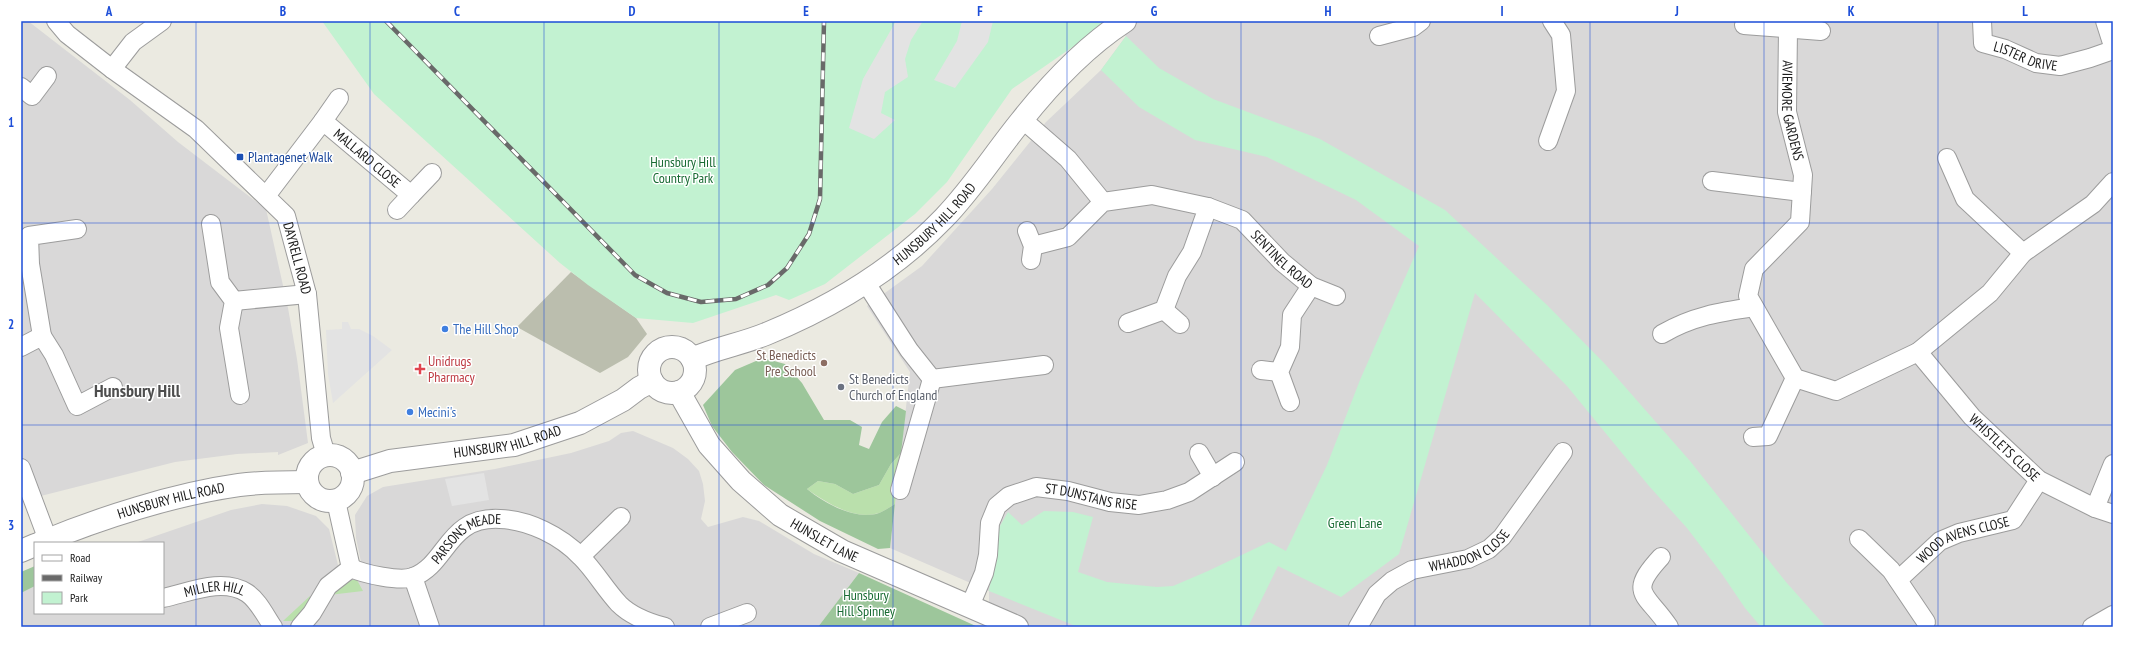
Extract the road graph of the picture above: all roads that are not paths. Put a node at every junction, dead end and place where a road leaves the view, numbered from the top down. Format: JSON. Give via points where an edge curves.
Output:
{"nodes":[{"id":1,"x":56,"y":21,"type":"edge"},
{"id":2,"x":162,"y":21,"type":"edge"},
{"id":3,"x":1125,"y":21,"type":"edge"},
{"id":4,"x":1421,"y":21,"type":"edge"},
{"id":5,"x":1552,"y":21,"type":"edge"},
{"id":6,"x":1982,"y":21,"type":"edge"},
{"id":7,"x":2105,"y":21,"type":"edge"},
{"id":8,"x":1744,"y":25,"type":"dead end"},
{"id":9,"x":1788,"y":29,"type":"junction"},
{"id":10,"x":1821,"y":31,"type":"dead end"},
{"id":11,"x":1379,"y":36,"type":"dead end"},
{"id":12,"x":2113,"y":46,"type":"edge"},
{"id":13,"x":2113,"y":50,"type":"edge"},
{"id":14,"x":112,"y":69,"type":"junction"},
{"id":15,"x":47,"y":76,"type":"dead end"},
{"id":16,"x":21,"y":87,"type":"edge"},
{"id":17,"x":339,"y":98,"type":"dead end"},
{"id":18,"x":1022,"y":119,"type":"junction"},
{"id":19,"x":323,"y":120,"type":"junction"},
{"id":20,"x":1548,"y":141,"type":"dead end"},
{"id":21,"x":1947,"y":158,"type":"dead end"},
{"id":22,"x":432,"y":172,"type":"dead end"},
{"id":23,"x":1712,"y":181,"type":"dead end"},
{"id":24,"x":2113,"y":182,"type":"edge"},
{"id":25,"x":1802,"y":192,"type":"junction"},
{"id":26,"x":411,"y":195,"type":"junction"},
{"id":27,"x":266,"y":196,"type":"junction"},
{"id":28,"x":1103,"y":202,"type":"junction"},
{"id":29,"x":1208,"y":207,"type":"junction"},
{"id":30,"x":397,"y":210,"type":"dead end"},
{"id":31,"x":211,"y":224,"type":"dead end"},
{"id":32,"x":77,"y":229,"type":"dead end"},
{"id":33,"x":1030,"y":246,"type":"dead end"},
{"id":34,"x":2023,"y":253,"type":"junction"},
{"id":35,"x":866,"y":283,"type":"junction"},
{"id":36,"x":1311,"y":286,"type":"junction"},
{"id":37,"x":307,"y":294,"type":"junction"},
{"id":38,"x":1336,"y":296,"type":"dead end"},
{"id":39,"x":234,"y":302,"type":"junction"},
{"id":40,"x":1754,"y":307,"type":"junction"},
{"id":41,"x":1164,"y":310,"type":"junction"},
{"id":42,"x":1128,"y":323,"type":"dead end"},
{"id":43,"x":1180,"y":324,"type":"dead end"},
{"id":44,"x":1662,"y":334,"type":"dead end"},
{"id":45,"x":42,"y":336,"type":"junction"},
{"id":46,"x":21,"y":347,"type":"edge"},
{"id":47,"x":1918,"y":352,"type":"junction"},
{"id":48,"x":692,"y":359,"type":"junction"},
{"id":49,"x":1044,"y":365,"type":"dead end"},
{"id":50,"x":1261,"y":370,"type":"dead end"},
{"id":51,"x":1279,"y":372,"type":"junction"},
{"id":52,"x":1795,"y":378,"type":"junction"},
{"id":53,"x":932,"y":379,"type":"junction"},
{"id":54,"x":652,"y":381,"type":"junction"},
{"id":55,"x":113,"y":387,"type":"dead end"},
{"id":56,"x":679,"y":392,"type":"junction"},
{"id":57,"x":240,"y":395,"type":"dead end"},
{"id":58,"x":1290,"y":402,"type":"dead end"},
{"id":59,"x":1753,"y":437,"type":"dead end"},
{"id":60,"x":1563,"y":452,"type":"dead end"},
{"id":61,"x":1199,"y":453,"type":"dead end"},
{"id":62,"x":326,"y":455,"type":"junction"},
{"id":63,"x":1235,"y":462,"type":"dead end"},
{"id":64,"x":2113,"y":464,"type":"edge"},
{"id":65,"x":21,"y":468,"type":"edge"},
{"id":66,"x":352,"y":473,"type":"junction"},
{"id":67,"x":1213,"y":477,"type":"junction"},
{"id":68,"x":2039,"y":480,"type":"junction"},
{"id":69,"x":307,"y":482,"type":"junction"},
{"id":70,"x":900,"y":490,"type":"dead end"},
{"id":71,"x":336,"y":501,"type":"junction"},
{"id":72,"x":2094,"y":508,"type":"junction"},
{"id":73,"x":2113,"y":514,"type":"edge"},
{"id":74,"x":621,"y":517,"type":"dead end"},
{"id":75,"x":1859,"y":539,"type":"dead end"},
{"id":76,"x":41,"y":542,"type":"edge"},
{"id":77,"x":34,"y":545,"type":"edge"},
{"id":78,"x":21,"y":551,"type":"edge"},
{"id":79,"x":581,"y":556,"type":"junction"},
{"id":80,"x":1661,"y":557,"type":"dead end"},
{"id":81,"x":351,"y":568,"type":"junction"},
{"id":82,"x":413,"y":577,"type":"junction"},
{"id":83,"x":1898,"y":580,"type":"junction"},
{"id":84,"x":164,"y":598,"type":"edge"},
{"id":85,"x":970,"y":606,"type":"junction"},
{"id":86,"x":746,"y":613,"type":"dead end"},
{"id":87,"x":2113,"y":615,"type":"edge"},
{"id":88,"x":1926,"y":622,"type":"dead end"},
{"id":89,"x":273,"y":627,"type":"edge"},
{"id":90,"x":300,"y":627,"type":"edge"},
{"id":91,"x":430,"y":627,"type":"edge"},
{"id":92,"x":665,"y":627,"type":"edge"},
{"id":93,"x":710,"y":627,"type":"edge"},
{"id":94,"x":1017,"y":627,"type":"edge"},
{"id":95,"x":1358,"y":627,"type":"edge"},
{"id":96,"x":1669,"y":627,"type":"edge"},
{"id":97,"x":2092,"y":627,"type":"edge"}],
"edges":[{"from":1,"to":14,"type":"street","name":"DAYRELL ROAD","via":[[67,34]]},
{"from":2,"to":14,"type":"street","via":[[133,42]]},
{"from":3,"to":18,"type":"street","name":"HUNSBURY HILL ROAD","via":[[1101,37],[1072,64]]},
{"from":4,"to":11,"type":"street","via":[[1413,27]]},
{"from":5,"to":20,"type":"street","via":[[1561,36],[1566,91]]},
{"from":6,"to":13,"type":"street","name":"LISTER DRIVE","via":[[1983,43],[2005,48],[2036,63],[2060,66]]},
{"from":7,"to":12,"type":"street"},
{"from":8,"to":9,"type":"street"},
{"from":9,"to":10,"type":"street"},
{"from":9,"to":25,"type":"street","name":"AVIEMORE GARDENS","via":[[1787,112],[1803,175]]},
{"from":14,"to":27,"type":"street","name":"DAYRELL ROAD","via":[[196,129]]},
{"from":15,"to":16,"type":"street","via":[[32,96]]},
{"from":17,"to":19,"type":"street","name":"MALLARD CLOSE"},
{"from":18,"to":28,"type":"street","via":[[1068,159]]},
{"from":18,"to":35,"type":"street","name":"HUNSBURY HILL ROAD","via":[[945,217],[912,248]]},
{"from":19,"to":26,"type":"street","name":"MALLARD CLOSE"},
{"from":19,"to":27,"type":"street","name":"MALLARD CLOSE"},
{"from":21,"to":34,"type":"street","via":[[1965,199]]},
{"from":22,"to":26,"type":"street","name":"MALLARD CLOSE"},
{"from":23,"to":25,"type":"street"},
{"from":24,"to":34,"type":"street","via":[[2093,204]]},
{"from":25,"to":40,"type":"street","name":"AVIEMORE GARDENS","via":[[1800,222],[1754,269],[1748,296]]},
{"from":26,"to":30,"type":"street","name":"MALLARD CLOSE"},
{"from":27,"to":37,"type":"street","name":"DAYRELL ROAD","via":[[286,216]]},
{"from":28,"to":29,"type":"street","name":"SENTINEL ROAD","via":[[1152,195]]},
{"from":28,"to":33,"type":"street","via":[[1068,237]]},
{"from":29,"to":36,"type":"street","name":"SENTINEL ROAD","via":[[1242,220],[1282,262]]},
{"from":29,"to":41,"type":"street","via":[[1192,252],[1177,276]]},
{"from":31,"to":39,"type":"street","via":[[220,282]]},
{"from":32,"to":45,"type":"street","via":[[29,236],[30,264]]},
{"from":34,"to":47,"type":"street","via":[[1990,293]]},
{"from":35,"to":48,"type":"street","name":"HUNSBURY HILL ROAD","via":[[821,310],[765,335]]},
{"from":35,"to":53,"type":"street","via":[[909,350]]},
{"from":36,"to":38,"type":"street"},
{"from":36,"to":51,"type":"street","name":"SENTINEL ROAD","via":[[1292,315],[1290,346]]},
{"from":37,"to":39,"type":"street"},
{"from":37,"to":62,"type":"street","name":"DAYRELL ROAD","via":[[321,438]]},
{"from":39,"to":57,"type":"street","via":[[229,328]]},
{"from":40,"to":44,"type":"street","via":[[1707,314]]},
{"from":40,"to":52,"type":"street","name":"AVIEMORE GARDENS"},
{"from":41,"to":42,"type":"street"},
{"from":41,"to":43,"type":"street"},
{"from":45,"to":46,"type":"street"},
{"from":45,"to":55,"type":"street","via":[[54,355],[77,406]]},
{"from":47,"to":52,"type":"street","via":[[1836,391]]},
{"from":47,"to":68,"type":"street","name":"WHISTLETS CLOSE","via":[[1972,417]]},
{"from":48,"to":54,"type":"street","via":[[682,350],[661,350],[655,354],[649,367]]},
{"from":48,"to":56,"type":"street","via":[[695,367],[693,379]]},
{"from":49,"to":53,"type":"street"},
{"from":50,"to":51,"type":"street"},
{"from":51,"to":58,"type":"street"},
{"from":52,"to":59,"type":"street","via":[[1768,436]]},
{"from":53,"to":70,"type":"street"},
{"from":54,"to":56,"type":"street","via":[[663,392]]},
{"from":54,"to":66,"type":"street","name":"HUNSBURY HILL ROAD","via":[[580,423],[514,445],[390,461]]},
{"from":56,"to":85,"type":"street","name":"HUNSLET LANE","via":[[709,445],[741,481],[780,515],[842,551]]},
{"from":60,"to":95,"type":"street","name":"WHADDON CLOSE","via":[[1502,537],[1489,549],[1468,560],[1412,570],[1392,580],[1377,594]]},
{"from":61,"to":67,"type":"street"},
{"from":62,"to":66,"type":"street","via":[[341,458]]},
{"from":62,"to":69,"type":"street","via":[[318,458],[310,466]]},
{"from":63,"to":67,"type":"street","name":"ST DUNSTANS RISE"},
{"from":64,"to":72,"type":"street"},
{"from":65,"to":76,"type":"street"},
{"from":66,"to":71,"type":"street","via":[[350,489]]},
{"from":67,"to":85,"type":"street","name":"ST DUNSTANS RISE","via":[[1189,492],[1167,500],[1139,505],[1110,502],[1068,491],[1036,487],[1009,496],[996,506],[990,523],[984,573]]},
{"from":68,"to":72,"type":"street","name":"WHISTLETS CLOSE"},
{"from":68,"to":83,"type":"street","name":"WOOD AVENS CLOSE","via":[[2013,520],[1959,533],[1940,542]]},
{"from":69,"to":71,"type":"street","via":[[317,497],[328,502]]},
{"from":69,"to":76,"type":"street","name":"HUNSBURY HILL ROAD","via":[[240,485],[189,495],[120,514]]},
{"from":71,"to":81,"type":"street"},
{"from":72,"to":73,"type":"street","name":"WHISTLETS CLOSE"},
{"from":74,"to":79,"type":"street"},
{"from":75,"to":83,"type":"street"},
{"from":77,"to":78,"type":"street","name":"HUNSBURY HILL ROAD"},
{"from":79,"to":82,"type":"street","name":"PARSONS MEADE","via":[[558,538],[526,523],[500,519],[476,521],[455,534],[429,567]]},
{"from":79,"to":92,"type":"street","name":"PARSONS MEADE","via":[[620,605],[648,622]]},
{"from":80,"to":96,"type":"street","via":[[1645,574],[1642,587],[1645,598]]},
{"from":81,"to":82,"type":"street","via":[[378,576]]},
{"from":81,"to":90,"type":"street","via":[[328,586],[312,613]]},
{"from":82,"to":91,"type":"street"},
{"from":83,"to":88,"type":"street"},
{"from":84,"to":89,"type":"street","name":"MILLER HILL","via":[[214,586],[233,587],[247,593]]},
{"from":85,"to":94,"type":"street","name":"HUNSLET LANE"},
{"from":86,"to":93,"type":"street"},
{"from":87,"to":97,"type":"street"}]}
